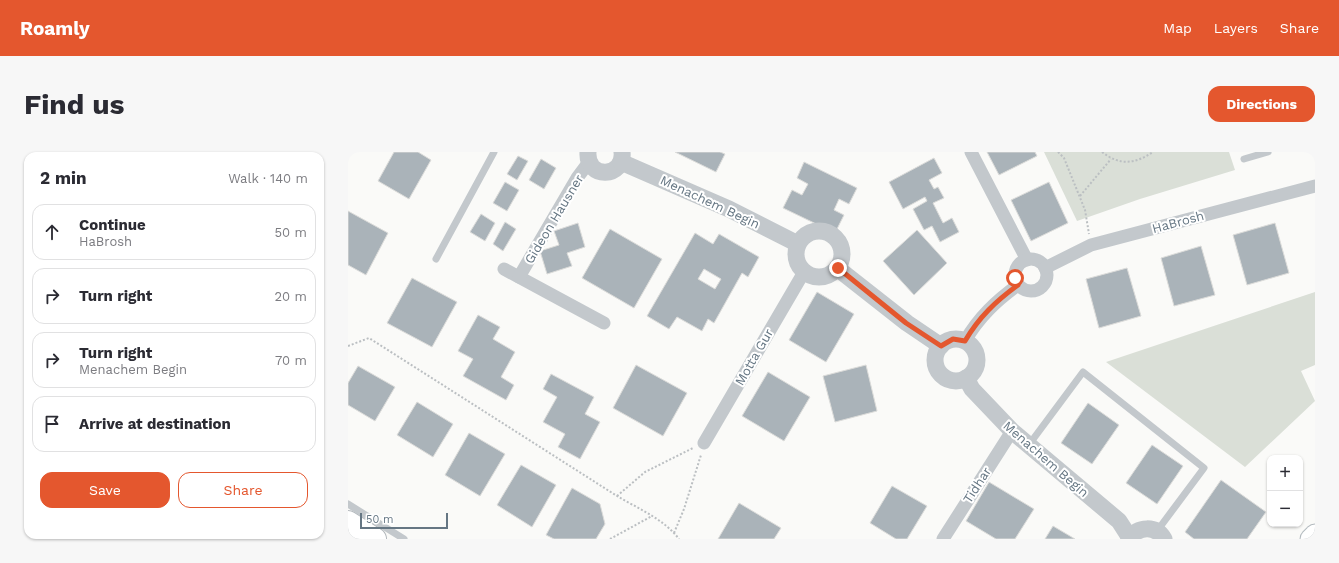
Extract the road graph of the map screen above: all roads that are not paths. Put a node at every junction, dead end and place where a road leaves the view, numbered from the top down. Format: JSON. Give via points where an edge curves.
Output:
{"nodes":[{"id":1,"x":494,"y":152,"type":"edge"},
{"id":2,"x":972,"y":152,"type":"edge"},
{"id":3,"x":1268,"y":152,"type":"edge"},
{"id":4,"x":588,"y":157,"type":"edge"},
{"id":5,"x":621,"y":157,"type":"edge"},
{"id":6,"x":1244,"y":159,"type":"dead end"},
{"id":7,"x":1315,"y":186,"type":"edge"},
{"id":8,"x":798,"y":244,"type":"junction"},
{"id":9,"x":436,"y":259,"type":"dead end"},
{"id":10,"x":1027,"y":260,"type":"junction"},
{"id":11,"x":504,"y":268,"type":"dead end"},
{"id":12,"x":838,"y":268,"type":"junction"},
{"id":13,"x":1045,"y":268,"type":"junction"},
{"id":14,"x":804,"y":272,"type":"junction"},
{"id":15,"x":520,"y":277,"type":"junction"},
{"id":16,"x":1018,"y":285,"type":"junction"},
{"id":17,"x":604,"y":323,"type":"dead end"},
{"id":18,"x":965,"y":341,"type":"junction"},
{"id":19,"x":941,"y":346,"type":"junction"},
{"id":20,"x":966,"y":378,"type":"junction"},
{"id":21,"x":1012,"y":431,"type":"junction"},
{"id":22,"x":704,"y":443,"type":"road end"},
{"id":23,"x":1028,"y":446,"type":"junction"},
{"id":24,"x":348,"y":504,"type":"edge"},
{"id":25,"x":348,"y":522,"type":"edge"},
{"id":26,"x":348,"y":531,"type":"edge"},
{"id":27,"x":1315,"y":534,"type":"edge"},
{"id":28,"x":1161,"y":535,"type":"edge"},
{"id":29,"x":1129,"y":538,"type":"edge"},
{"id":30,"x":360,"y":539,"type":"edge"},
{"id":31,"x":376,"y":539,"type":"edge"},
{"id":32,"x":404,"y":539,"type":"edge"},
{"id":33,"x":943,"y":539,"type":"edge"},
{"id":34,"x":1310,"y":539,"type":"edge"}],
"edges":[{"from":1,"to":9,"type":"lane"},
{"from":2,"to":10,"type":"street"},
{"from":3,"to":6,"type":"lane"},
{"from":4,"to":5,"type":"street","via":[[594,169],[605,173],[616,169]]},
{"from":4,"to":15,"type":"street","name":"Gideon Hausner"},
{"from":5,"to":8,"type":"street","name":"Menachem Begin"},
{"from":7,"to":13,"type":"street","name":"HaBrosh","via":[[1091,245]]},
{"from":8,"to":12,"type":"street","via":[[805,234],[821,230],[829,232],[840,243],[842,251]]},
{"from":8,"to":14,"type":"street","via":[[795,250],[796,258],[798,266]]},
{"from":10,"to":13,"type":"street","via":[[1038,260]]},
{"from":10,"to":16,"type":"street","via":[[1017,267],[1015,272]]},
{"from":11,"to":15,"type":"street","name":"Gideon Hausner"},
{"from":12,"to":14,"type":"street","via":[[824,277]]},
{"from":12,"to":19,"type":"street","via":[[906,323]]},
{"from":13,"to":16,"type":"street","via":[[1048,276],[1041,288],[1030,292]]},
{"from":14,"to":22,"type":"street","name":"Motta Gur"},
{"from":15,"to":17,"type":"street","name":"Gideon Hausner"},
{"from":16,"to":18,"type":"street","via":[[988,309]]},
{"from":18,"to":19,"type":"street","via":[[953,339]]},
{"from":18,"to":20,"type":"street","via":[[972,346],[977,360],[975,368]]},
{"from":19,"to":20,"type":"street","via":[[935,359],[940,373],[952,380]]},
{"from":20,"to":21,"type":"street","name":"Menachem Begin","via":[[972,389]]},
{"from":21,"to":23,"type":"street","name":"Menachem Begin"},
{"from":21,"to":33,"type":"street","name":"Tidhar"},
{"from":23,"to":28,"type":"lane","via":[[1083,372],[1204,468]]},
{"from":23,"to":29,"type":"street","name":"Menachem Begin","via":[[1119,521]]},
{"from":24,"to":32,"type":"lane"},
{"from":25,"to":31,"type":"highway"},
{"from":26,"to":30,"type":"lane"},
{"from":27,"to":34,"type":"main road"},
{"from":28,"to":29,"type":"street","via":[[1145,529]]}]}
